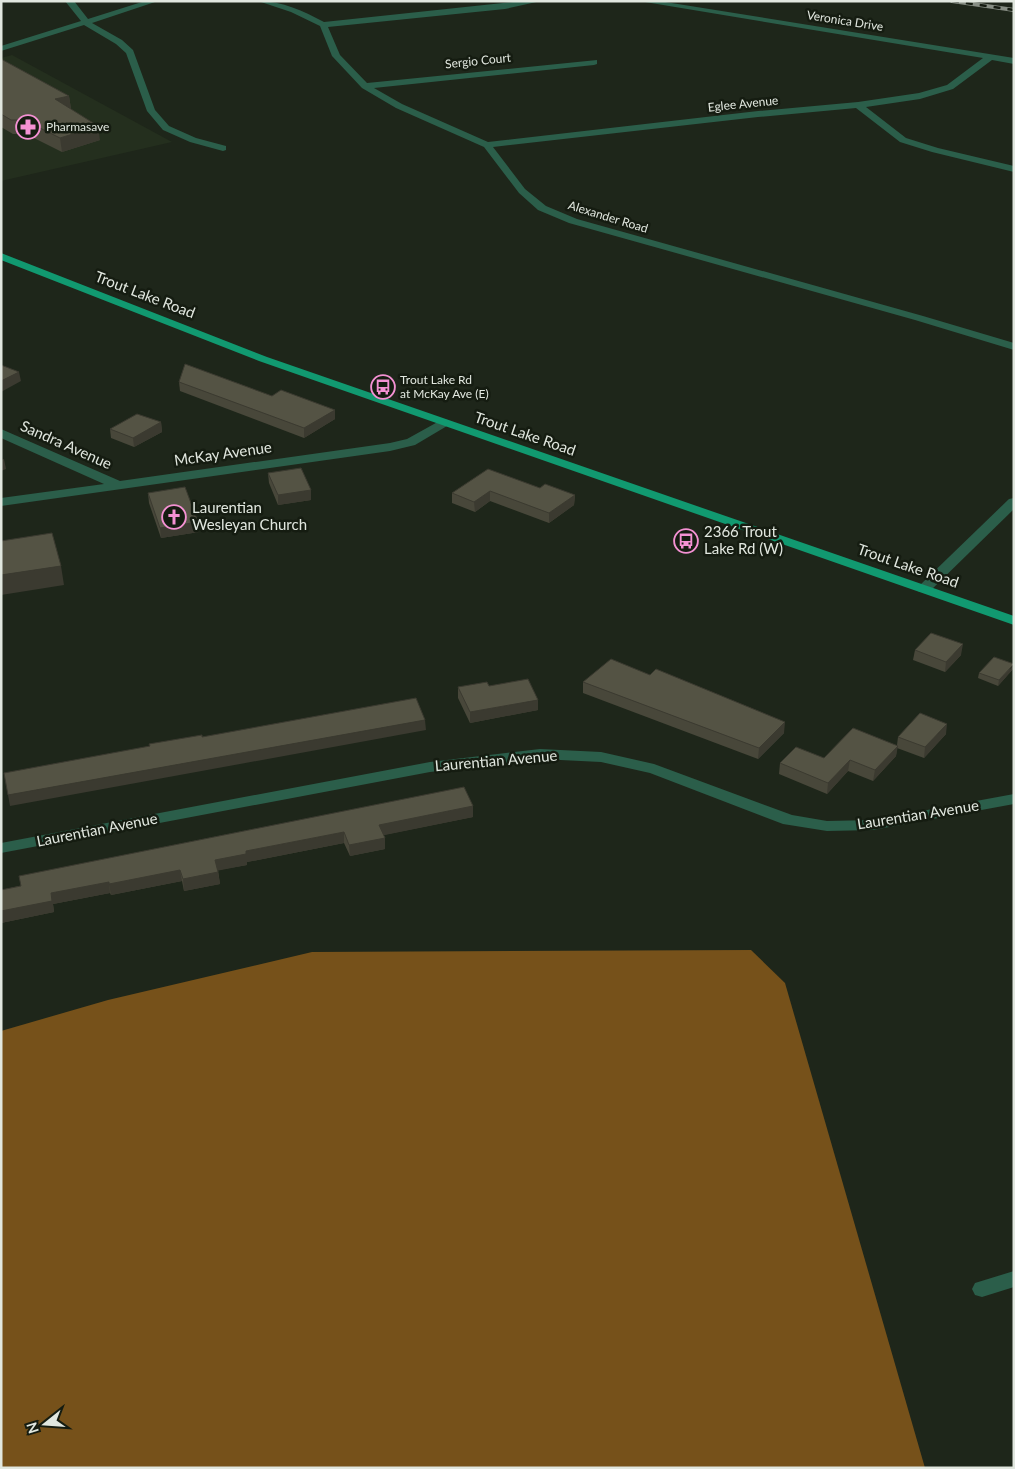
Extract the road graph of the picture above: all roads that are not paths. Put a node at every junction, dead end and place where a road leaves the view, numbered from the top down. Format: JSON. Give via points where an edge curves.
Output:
{"nodes":[{"id":1,"x":69,"y":1,"type":"edge"},
{"id":2,"x":154,"y":1,"type":"edge"},
{"id":3,"x":262,"y":1,"type":"edge"},
{"id":4,"x":537,"y":1,"type":"edge"},
{"id":5,"x":642,"y":1,"type":"edge"},
{"id":6,"x":86,"y":23,"type":"junction"},
{"id":7,"x":323,"y":25,"type":"junction"},
{"id":8,"x":1,"y":49,"type":"edge"},
{"id":9,"x":990,"y":57,"type":"junction"},
{"id":10,"x":1014,"y":61,"type":"edge"},
{"id":11,"x":594,"y":62,"type":"dead end"},
{"id":12,"x":365,"y":86,"type":"junction"},
{"id":13,"x":858,"y":106,"type":"junction"},
{"id":14,"x":487,"y":145,"type":"junction"},
{"id":15,"x":223,"y":148,"type":"dead end"},
{"id":16,"x":1014,"y":170,"type":"edge"},
{"id":17,"x":1,"y":256,"type":"edge"},
{"id":18,"x":1014,"y":347,"type":"edge"},
{"id":19,"x":443,"y":422,"type":"junction"},
{"id":20,"x":1,"y":433,"type":"edge"},
{"id":21,"x":118,"y":485,"type":"junction"},
{"id":22,"x":1,"y":502,"type":"edge"},
{"id":23,"x":1014,"y":502,"type":"edge"},
{"id":24,"x":924,"y":589,"type":"junction"},
{"id":25,"x":1014,"y":621,"type":"edge"},
{"id":26,"x":1014,"y":799,"type":"edge"},
{"id":27,"x":1,"y":848,"type":"edge"},
{"id":28,"x":1014,"y":1279,"type":"edge"},
{"id":29,"x":982,"y":1289,"type":"dead end"}],
"edges":[{"from":1,"to":6,"type":"street"},
{"from":2,"to":6,"type":"street"},
{"from":3,"to":7,"type":"street","via":[[294,10]]},
{"from":4,"to":7,"type":"street"},
{"from":5,"to":9,"type":"street","name":"Veronica Drive"},
{"from":6,"to":8,"type":"street"},
{"from":6,"to":15,"type":"street","via":[[130,52],[151,111],[166,128]]},
{"from":7,"to":12,"type":"street","name":"Alexander Road","via":[[336,56]]},
{"from":9,"to":10,"type":"street","name":"Veronica Drive"},
{"from":9,"to":13,"type":"street","name":"Eglee Avenue","via":[[950,87],[920,96]]},
{"from":11,"to":12,"type":"street","name":"Sergio Court"},
{"from":12,"to":14,"type":"street","name":"Alexander Road","via":[[400,106]]},
{"from":13,"to":14,"type":"street","name":"Eglee Avenue"},
{"from":13,"to":16,"type":"street","via":[[903,140]]},
{"from":14,"to":18,"type":"street","name":"Alexander Road","via":[[522,191],[542,208],[573,221]]},
{"from":17,"to":19,"type":"main road","name":"Trout Lake Road","via":[[264,359]]},
{"from":19,"to":21,"type":"street","name":"McKay Avenue","via":[[411,442],[390,447]]},
{"from":19,"to":24,"type":"main road","name":"Trout Lake Road"},
{"from":20,"to":21,"type":"street","name":"Sandra Avenue"},
{"from":21,"to":22,"type":"street","name":"McKay Avenue"},
{"from":23,"to":24,"type":"street"},
{"from":24,"to":25,"type":"main road","name":"Trout Lake Road"},
{"from":26,"to":27,"type":"street","name":"Laurentian Avenue","via":[[873,825],[827,826],[789,820],[654,769],[601,757],[540,754],[430,767]]},
{"from":28,"to":29,"type":"street"}]}
